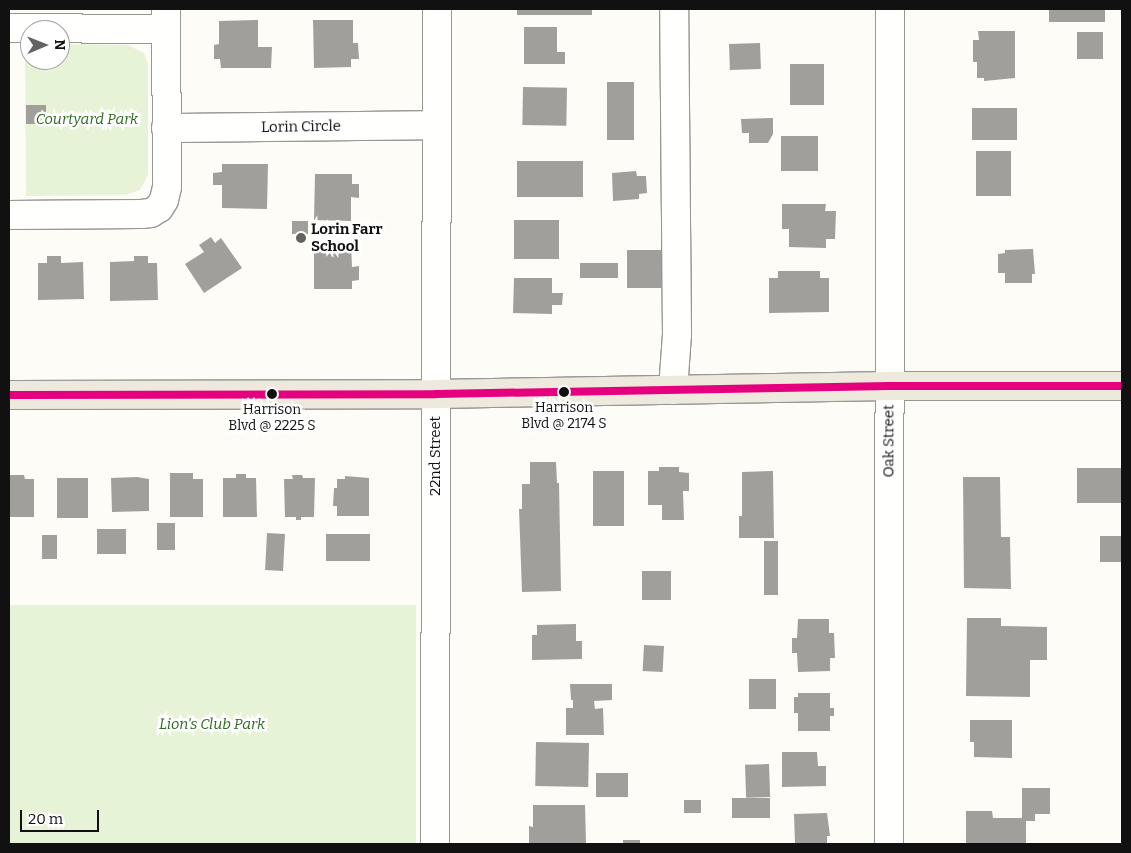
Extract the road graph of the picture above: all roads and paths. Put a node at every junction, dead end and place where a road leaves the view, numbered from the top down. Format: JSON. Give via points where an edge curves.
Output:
{"nodes":[{"id":1,"x":437,"y":9,"type":"edge"},
{"id":2,"x":674,"y":9,"type":"edge"},
{"id":3,"x":890,"y":9,"type":"edge"},
{"id":4,"x":166,"y":19,"type":"edge"},
{"id":5,"x":9,"y":28,"type":"edge"},
{"id":6,"x":437,"y":125,"type":"junction"},
{"id":7,"x":166,"y":128,"type":"junction"},
{"id":8,"x":9,"y":215,"type":"edge"},
{"id":9,"x":889,"y":386,"type":"junction"},
{"id":10,"x":1122,"y":386,"type":"edge"},
{"id":11,"x":673,"y":390,"type":"junction"},
{"id":12,"x":436,"y":394,"type":"junction"},
{"id":13,"x":9,"y":395,"type":"edge"},
{"id":14,"x":435,"y":844,"type":"edge"},
{"id":15,"x":889,"y":844,"type":"edge"}],
"edges":[{"from":1,"to":6,"type":"street","name":"22nd Street"},
{"from":2,"to":11,"type":"street","via":[[678,334]]},
{"from":3,"to":9,"type":"street","name":"Oak Street"},
{"from":4,"to":5,"type":"street"},
{"from":4,"to":7,"type":"street"},
{"from":6,"to":7,"type":"street","name":"Lorin Circle"},
{"from":6,"to":12,"type":"street","name":"22nd Street"},
{"from":7,"to":8,"type":"street","via":[[167,187],[164,200],[151,213]]},
{"from":9,"to":10,"type":"main road"},
{"from":9,"to":11,"type":"main road"},
{"from":9,"to":15,"type":"street","name":"Oak Street"},
{"from":11,"to":12,"type":"main road"},
{"from":12,"to":13,"type":"main road"},
{"from":12,"to":14,"type":"street","name":"22nd Street"}]}
